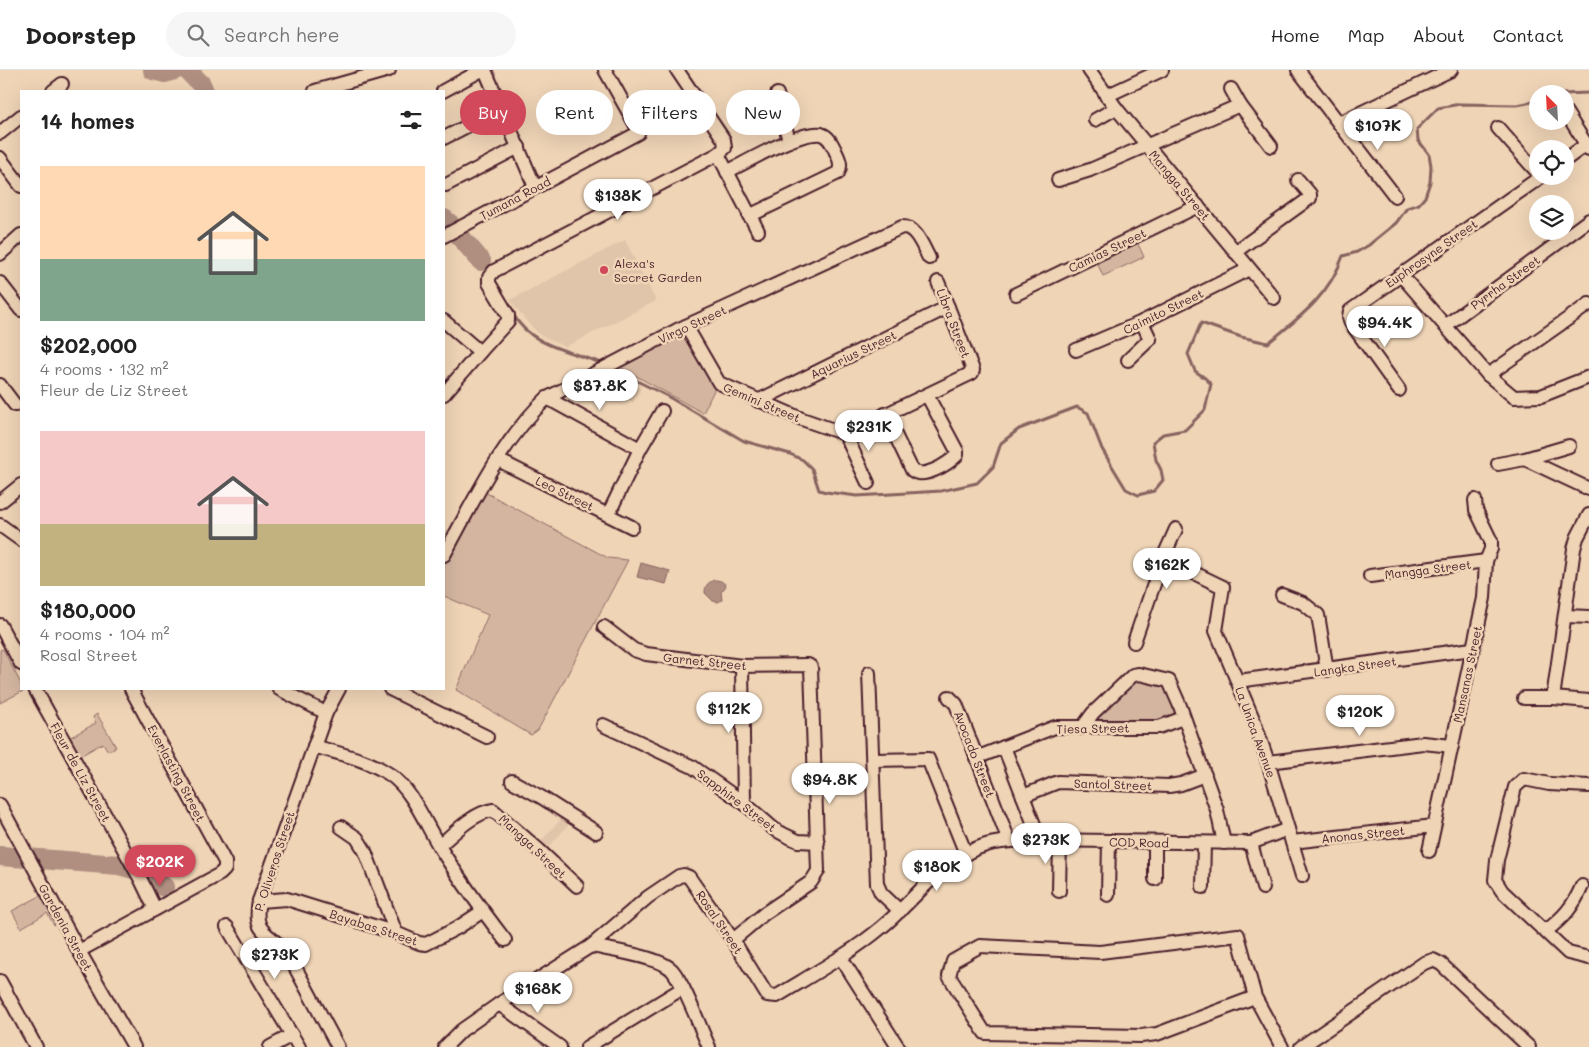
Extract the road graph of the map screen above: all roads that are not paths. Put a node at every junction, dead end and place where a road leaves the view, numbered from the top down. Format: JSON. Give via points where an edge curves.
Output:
{"nodes":[{"id":1,"x":389,"y":70,"type":"edge"},
{"id":2,"x":484,"y":70,"type":"edge"},
{"id":3,"x":605,"y":70,"type":"edge"},
{"id":4,"x":677,"y":70,"type":"edge"},
{"id":5,"x":1090,"y":70,"type":"edge"},
{"id":6,"x":1162,"y":70,"type":"edge"},
{"id":7,"x":1298,"y":70,"type":"edge"},
{"id":8,"x":1451,"y":70,"type":"edge"},
{"id":9,"x":1424,"y":75,"type":"edge"},
{"id":10,"x":1231,"y":89,"type":"dead end"},
{"id":11,"x":319,"y":90,"type":"edge"},
{"id":12,"x":444,"y":90,"type":"edge"},
{"id":13,"x":493,"y":90,"type":"edge"},
{"id":14,"x":1106,"y":96,"type":"junction"},
{"id":15,"x":1240,"y":105,"type":"junction"},
{"id":16,"x":1116,"y":108,"type":"junction"},
{"id":17,"x":20,"y":117,"type":"edge"},
{"id":18,"x":1095,"y":120,"type":"dead end"},
{"id":19,"x":1339,"y":123,"type":"junction"},
{"id":20,"x":1574,"y":125,"type":"edge"},
{"id":21,"x":1498,"y":128,"type":"dead end"},
{"id":22,"x":460,"y":130,"type":"edge"},
{"id":23,"x":0,"y":133,"type":"edge"},
{"id":24,"x":514,"y":135,"type":"edge"},
{"id":25,"x":787,"y":135,"type":"edge"},
{"id":26,"x":445,"y":137,"type":"edge"},
{"id":27,"x":789,"y":141,"type":"junction"},
{"id":28,"x":1146,"y":145,"type":"junction"},
{"id":29,"x":1271,"y":146,"type":"dead end"},
{"id":30,"x":1588,"y":146,"type":"edge"},
{"id":31,"x":519,"y":147,"type":"junction"},
{"id":32,"x":722,"y":151,"type":"junction"},
{"id":33,"x":1574,"y":155,"type":"edge"},
{"id":34,"x":0,"y":158,"type":"edge"},
{"id":35,"x":1529,"y":163,"type":"edge"},
{"id":36,"x":727,"y":172,"type":"junction"},
{"id":37,"x":1058,"y":180,"type":"dead end"},
{"id":38,"x":1298,"y":180,"type":"dead end"},
{"id":39,"x":1529,"y":184,"type":"edge"},
{"id":40,"x":20,"y":185,"type":"edge"},
{"id":41,"x":446,"y":186,"type":"dead end"},
{"id":42,"x":535,"y":187,"type":"junction"},
{"id":43,"x":1395,"y":196,"type":"dead end"},
{"id":44,"x":1198,"y":206,"type":"junction"},
{"id":45,"x":749,"y":216,"type":"junction"},
{"id":46,"x":1589,"y":220,"type":"edge"},
{"id":47,"x":758,"y":231,"type":"dead end"},
{"id":48,"x":445,"y":235,"type":"edge"},
{"id":49,"x":20,"y":237,"type":"edge"},
{"id":50,"x":1235,"y":252,"type":"junction"},
{"id":51,"x":0,"y":254,"type":"edge"},
{"id":52,"x":929,"y":258,"type":"dead end"},
{"id":53,"x":1250,"y":269,"type":"junction"},
{"id":54,"x":1401,"y":274,"type":"junction"},
{"id":55,"x":938,"y":282,"type":"dead end"},
{"id":56,"x":0,"y":283,"type":"edge"},
{"id":57,"x":1016,"y":294,"type":"dead end"},
{"id":58,"x":1274,"y":298,"type":"dead end"},
{"id":59,"x":1589,"y":304,"type":"edge"},
{"id":60,"x":948,"y":307,"type":"junction"},
{"id":61,"x":20,"y":309,"type":"edge"},
{"id":62,"x":445,"y":322,"type":"edge"},
{"id":63,"x":1142,"y":322,"type":"junction"},
{"id":64,"x":686,"y":326,"type":"junction"},
{"id":65,"x":1446,"y":326,"type":"junction"},
{"id":66,"x":1076,"y":350,"type":"dead end"},
{"id":67,"x":480,"y":352,"type":"junction"},
{"id":68,"x":1128,"y":360,"type":"dead end"},
{"id":69,"x":1488,"y":375,"type":"junction"},
{"id":70,"x":1589,"y":377,"type":"edge"},
{"id":71,"x":0,"y":386,"type":"edge"},
{"id":72,"x":1398,"y":390,"type":"dead end"},
{"id":73,"x":445,"y":393,"type":"edge"},
{"id":74,"x":927,"y":395,"type":"junction"},
{"id":75,"x":547,"y":398,"type":"junction"},
{"id":76,"x":758,"y":401,"type":"junction"},
{"id":77,"x":16,"y":405,"type":"dead end"},
{"id":78,"x":662,"y":411,"type":"dead end"},
{"id":79,"x":885,"y":414,"type":"junction"},
{"id":80,"x":845,"y":434,"type":"junction"},
{"id":81,"x":1569,"y":446,"type":"dead end"},
{"id":82,"x":640,"y":449,"type":"junction"},
{"id":83,"x":1525,"y":459,"type":"junction"},
{"id":84,"x":498,"y":460,"type":"junction"},
{"id":85,"x":1498,"y":464,"type":"dead end"},
{"id":86,"x":868,"y":483,"type":"dead end"},
{"id":87,"x":20,"y":486,"type":"edge"},
{"id":88,"x":1589,"y":489,"type":"edge"},
{"id":89,"x":1475,"y":500,"type":"dead end"},
{"id":90,"x":0,"y":502,"type":"edge"},
{"id":91,"x":608,"y":515,"type":"junction"},
{"id":92,"x":1589,"y":515,"type":"edge"},
{"id":93,"x":0,"y":525,"type":"edge"},
{"id":94,"x":632,"y":527,"type":"dead end"},
{"id":95,"x":1176,"y":530,"type":"dead end"},
{"id":96,"x":20,"y":539,"type":"edge"},
{"id":97,"x":445,"y":553,"type":"edge"},
{"id":98,"x":1163,"y":558,"type":"junction"},
{"id":99,"x":1486,"y":561,"type":"junction"},
{"id":100,"x":1370,"y":576,"type":"dead end"},
{"id":101,"x":1282,"y":595,"type":"dead end"},
{"id":102,"x":1566,"y":616,"type":"junction"},
{"id":103,"x":1589,"y":617,"type":"edge"},
{"id":104,"x":0,"y":625,"type":"edge"},
{"id":105,"x":604,"y":626,"type":"dead end"},
{"id":106,"x":1134,"y":642,"type":"dead end"},
{"id":107,"x":1472,"y":650,"type":"junction"},
{"id":108,"x":20,"y":662,"type":"edge"},
{"id":109,"x":742,"y":666,"type":"junction"},
{"id":110,"x":1327,"y":670,"type":"junction"},
{"id":111,"x":869,"y":673,"type":"dead end"},
{"id":112,"x":1238,"y":681,"type":"junction"},
{"id":113,"x":36,"y":690,"type":"edge"},
{"id":114,"x":132,"y":690,"type":"edge"},
{"id":115,"x":281,"y":690,"type":"edge"},
{"id":116,"x":338,"y":690,"type":"edge"},
{"id":117,"x":392,"y":690,"type":"edge"},
{"id":118,"x":949,"y":698,"type":"dead end"},
{"id":119,"x":1524,"y":698,"type":"dead end"},
{"id":120,"x":1553,"y":698,"type":"junction"},
{"id":121,"x":1589,"y":701,"type":"edge"},
{"id":122,"x":326,"y":713,"type":"junction"},
{"id":123,"x":1183,"y":718,"type":"junction"},
{"id":124,"x":603,"y":725,"type":"dead end"},
{"id":125,"x":1082,"y":728,"type":"junction"},
{"id":126,"x":487,"y":737,"type":"dead end"},
{"id":127,"x":314,"y":746,"type":"junction"},
{"id":128,"x":1452,"y":746,"type":"junction"},
{"id":129,"x":1004,"y":748,"type":"junction"},
{"id":130,"x":976,"y":758,"type":"junction"},
{"id":131,"x":873,"y":760,"type":"junction"},
{"id":132,"x":1268,"y":762,"type":"junction"},
{"id":133,"x":1205,"y":775,"type":"junction"},
{"id":134,"x":512,"y":781,"type":"dead end"},
{"id":135,"x":1589,"y":786,"type":"edge"},
{"id":136,"x":1023,"y":796,"type":"junction"},
{"id":137,"x":744,"y":803,"type":"junction"},
{"id":138,"x":0,"y":805,"type":"edge"},
{"id":139,"x":1434,"y":826,"type":"junction"},
{"id":140,"x":341,"y":827,"type":"dead end"},
{"id":141,"x":1288,"y":829,"type":"junction"},
{"id":142,"x":596,"y":832,"type":"dead end"},
{"id":143,"x":1040,"y":840,"type":"junction"},
{"id":144,"x":1060,"y":840,"type":"junction"},
{"id":145,"x":1009,"y":841,"type":"junction"},
{"id":146,"x":1109,"y":841,"type":"junction"},
{"id":147,"x":818,"y":842,"type":"junction"},
{"id":148,"x":1155,"y":842,"type":"junction"},
{"id":149,"x":1292,"y":842,"type":"junction"},
{"id":150,"x":1204,"y":843,"type":"junction"},
{"id":151,"x":1224,"y":843,"type":"junction"},
{"id":152,"x":1251,"y":843,"type":"junction"},
{"id":153,"x":987,"y":845,"type":"joint"},
{"id":154,"x":439,"y":846,"type":"junction"},
{"id":155,"x":1429,"y":851,"type":"dead end"},
{"id":156,"x":966,"y":854,"type":"junction"},
{"id":157,"x":1302,"y":876,"type":"dead end"},
{"id":158,"x":1156,"y":879,"type":"dead end"},
{"id":159,"x":577,"y":886,"type":"dead end"},
{"id":160,"x":1582,"y":886,"type":"dead end"},
{"id":161,"x":1203,"y":887,"type":"dead end"},
{"id":162,"x":1263,"y":888,"type":"dead end"},
{"id":163,"x":1059,"y":891,"type":"dead end"},
{"id":164,"x":1108,"y":895,"type":"dead end"},
{"id":165,"x":259,"y":901,"type":"junction"},
{"id":166,"x":155,"y":908,"type":"junction"},
{"id":167,"x":483,"y":911,"type":"junction"},
{"id":168,"x":900,"y":911,"type":"junction"},
{"id":169,"x":227,"y":927,"type":"dead end"},
{"id":170,"x":1546,"y":931,"type":"junction"},
{"id":171,"x":396,"y":933,"type":"junction"},
{"id":172,"x":505,"y":940,"type":"dead end"},
{"id":173,"x":733,"y":940,"type":"junction"},
{"id":174,"x":592,"y":946,"type":"junction"},
{"id":175,"x":79,"y":951,"type":"junction"},
{"id":176,"x":841,"y":958,"type":"junction"},
{"id":177,"x":1589,"y":958,"type":"edge"},
{"id":178,"x":0,"y":981,"type":"edge"},
{"id":179,"x":682,"y":988,"type":"junction"},
{"id":180,"x":1255,"y":997,"type":"junction"},
{"id":181,"x":499,"y":1004,"type":"junction"},
{"id":182,"x":292,"y":1035,"type":"junction"},
{"id":183,"x":36,"y":1047,"type":"edge"},
{"id":184,"x":134,"y":1047,"type":"edge"},
{"id":185,"x":270,"y":1047,"type":"edge"},
{"id":186,"x":299,"y":1047,"type":"edge"},
{"id":187,"x":338,"y":1047,"type":"edge"},
{"id":188,"x":445,"y":1047,"type":"edge"},
{"id":189,"x":560,"y":1047,"type":"edge"},
{"id":190,"x":587,"y":1047,"type":"edge"},
{"id":191,"x":709,"y":1047,"type":"edge"},
{"id":192,"x":898,"y":1047,"type":"edge"},
{"id":193,"x":1282,"y":1047,"type":"edge"},
{"id":194,"x":1301,"y":1047,"type":"edge"},
{"id":195,"x":1529,"y":1047,"type":"edge"}],
"edges":[{"from":1,"to":11,"type":"street"},
{"from":2,"to":12,"type":"street"},
{"from":2,"to":13,"type":"street"},
{"from":3,"to":42,"type":"street","name":"Tumana Road","via":[[639,132]]},
{"from":4,"to":32,"type":"street","via":[[724,140]]},
{"from":5,"to":14,"type":"street","name":"Mangga Street"},
{"from":6,"to":14,"type":"street"},
{"from":7,"to":19,"type":"street"},
{"from":8,"to":9,"type":"street"},
{"from":9,"to":19,"type":"street"},
{"from":10,"to":15,"type":"street"},
{"from":14,"to":16,"type":"street","name":"Mangga Street"},
{"from":15,"to":28,"type":"street"},
{"from":15,"to":29,"type":"street"},
{"from":16,"to":18,"type":"street"},
{"from":16,"to":28,"type":"street","name":"Mangga Street"},
{"from":17,"to":23,"type":"street"},
{"from":19,"to":43,"type":"street"},
{"from":20,"to":30,"type":"street"},
{"from":21,"to":35,"type":"street"},
{"from":22,"to":26,"type":"street"},
{"from":24,"to":31,"type":"street"},
{"from":25,"to":27,"type":"street"},
{"from":27,"to":36,"type":"street"},
{"from":27,"to":45,"type":"street","via":[[810,134],[823,134],[834,147],[840,161],[839,171]]},
{"from":28,"to":37,"type":"street","via":[[1090,170]]},
{"from":28,"to":44,"type":"street","name":"Mangga Street"},
{"from":30,"to":33,"type":"street"},
{"from":31,"to":41,"type":"street"},
{"from":31,"to":42,"type":"street"},
{"from":32,"to":36,"type":"street"},
{"from":32,"to":67,"type":"street","via":[[491,274],[489,283],[509,319]]},
{"from":34,"to":40,"type":"street"},
{"from":36,"to":45,"type":"street"},
{"from":38,"to":50,"type":"street","via":[[1310,198]]},
{"from":39,"to":54,"type":"street","name":"Euphrosyne Street"},
{"from":42,"to":48,"type":"street","name":"Tumana Road"},
{"from":44,"to":50,"type":"street","name":"Mangga Street"},
{"from":44,"to":57,"type":"street","name":"Camias Street"},
{"from":45,"to":47,"type":"street"},
{"from":46,"to":65,"type":"street","name":"Pyrrha Street"},
{"from":49,"to":51,"type":"street"},
{"from":50,"to":53,"type":"street","name":"Mangga Street"},
{"from":52,"to":64,"type":"street","name":"Virgo Street","via":[[915,233],[902,227]]},
{"from":53,"to":58,"type":"street","name":"Mangga Street"},
{"from":53,"to":63,"type":"street","name":"Caimito Street"},
{"from":54,"to":65,"type":"street"},
{"from":54,"to":72,"type":"street","name":"Euphrosyne Street","via":[[1350,311],[1349,317]]},
{"from":55,"to":60,"type":"street","name":"Libra Street"},
{"from":56,"to":61,"type":"street"},
{"from":59,"to":69,"type":"street"},
{"from":60,"to":74,"type":"street","name":"Libra Street","via":[[972,373]]},
{"from":60,"to":76,"type":"street","name":"Aquarius Street"},
{"from":62,"to":67,"type":"street"},
{"from":63,"to":66,"type":"street","name":"Caimito Street"},
{"from":63,"to":68,"type":"street","via":[[1150,339]]},
{"from":64,"to":75,"type":"street","name":"Virgo Street"},
{"from":64,"to":76,"type":"street","name":"Gemini Street","via":[[717,381]]},
{"from":65,"to":69,"type":"street"},
{"from":67,"to":73,"type":"street"},
{"from":69,"to":70,"type":"street","via":[[1514,397],[1541,396]]},
{"from":71,"to":77,"type":"street"},
{"from":74,"to":79,"type":"street","name":"Libra Street"},
{"from":74,"to":79,"type":"street","via":[[957,456],[926,474],[915,472]]},
{"from":75,"to":82,"type":"street"},
{"from":75,"to":84,"type":"street","name":"Virgo Street","via":[[531,413]]},
{"from":76,"to":80,"type":"street","name":"Gemini Street"},
{"from":78,"to":82,"type":"street"},
{"from":79,"to":80,"type":"street","name":"Libra Street"},
{"from":80,"to":86,"type":"street"},
{"from":81,"to":83,"type":"street"},
{"from":82,"to":91,"type":"street"},
{"from":83,"to":85,"type":"street"},
{"from":83,"to":88,"type":"street"},
{"from":84,"to":91,"type":"street","name":"Leo Street"},
{"from":84,"to":97,"type":"street","name":"Virgo Street"},
{"from":87,"to":90,"type":"street"},
{"from":89,"to":99,"type":"street","name":"Mansanas Street","via":[[1476,510],[1491,541]]},
{"from":91,"to":94,"type":"street","name":"Leo Street"},
{"from":92,"to":102,"type":"street","via":[[1577,538]]},
{"from":93,"to":96,"type":"street"},
{"from":95,"to":98,"type":"street"},
{"from":98,"to":106,"type":"street"},
{"from":98,"to":112,"type":"street","name":"La Unica Avenue","via":[[1221,584],[1224,590],[1216,631]]},
{"from":99,"to":100,"type":"street","name":"Mangga Street"},
{"from":99,"to":107,"type":"street","name":"Mansanas Street","via":[[1484,598]]},
{"from":101,"to":110,"type":"street","via":[[1318,615]]},
{"from":102,"to":103,"type":"street"},
{"from":102,"to":120,"type":"street"},
{"from":104,"to":108,"type":"street"},
{"from":105,"to":109,"type":"street","name":"Garnet Street","via":[[634,650],[646,654]]},
{"from":107,"to":110,"type":"street","name":"Langka Street"},
{"from":107,"to":128,"type":"street","name":"Mansanas Street"},
{"from":109,"to":137,"type":"street"},
{"from":109,"to":147,"type":"street","name":"Garnet Street","via":[[808,665],[812,670]]},
{"from":110,"to":112,"type":"street","name":"Langka Street"},
{"from":111,"to":131,"type":"street"},
{"from":112,"to":132,"type":"street","name":"La Unica Avenue"},
{"from":113,"to":166,"type":"street","name":"Fleur de Liz Street"},
{"from":114,"to":166,"type":"street","name":"Everlasting Street","via":[[226,866],[223,872]]},
{"from":115,"to":122,"type":"street"},
{"from":116,"to":122,"type":"street","name":"P. Oliveros Street"},
{"from":117,"to":126,"type":"street"},
{"from":118,"to":130,"type":"street","name":"Avocado Street","via":[[956,704]]},
{"from":119,"to":120,"type":"street"},
{"from":120,"to":121,"type":"street"},
{"from":122,"to":127,"type":"street","name":"P. Oliveros Street"},
{"from":123,"to":125,"type":"street","name":"Tiesa Street","via":[[1159,727]]},
{"from":123,"to":125,"type":"street","via":[[1169,681],[1139,674],[1133,675]]},
{"from":123,"to":133,"type":"street"},
{"from":124,"to":137,"type":"street","name":"Sapphire Street","via":[[694,767]]},
{"from":125,"to":129,"type":"street","name":"Tiesa Street","via":[[1055,728]]},
{"from":127,"to":154,"type":"street","via":[[364,761],[390,774],[419,811]]},
{"from":127,"to":165,"type":"street","name":"P. Oliveros Street"},
{"from":128,"to":132,"type":"street","via":[[1423,743]]},
{"from":128,"to":139,"type":"street","name":"Mansanas Street"},
{"from":129,"to":130,"type":"street","name":"Tiesa Street"},
{"from":129,"to":136,"type":"street"},
{"from":130,"to":145,"type":"street","name":"Avocado Street"},
{"from":131,"to":156,"type":"street","via":[[928,759]]},
{"from":131,"to":168,"type":"street","via":[[877,884],[881,893]]},
{"from":132,"to":141,"type":"street","name":"La Unica Avenue"},
{"from":133,"to":136,"type":"street","name":"Santol Street","via":[[1169,786],[1058,782]]},
{"from":133,"to":151,"type":"street","via":[[1218,810]]},
{"from":134,"to":142,"type":"street"},
{"from":135,"to":170,"type":"street","via":[[1524,779],[1515,787],[1496,880],[1502,891]]},
{"from":136,"to":143,"type":"street"},
{"from":137,"to":147,"type":"street","name":"Sapphire Street","via":[[784,835],[798,841]]},
{"from":138,"to":175,"type":"street","name":"Gardenia Street"},
{"from":139,"to":149,"type":"street","name":"Anonas Street"},
{"from":139,"to":155,"type":"street","name":"Mansanas Street"},
{"from":140,"to":171,"type":"street","via":[[357,838],[365,852]]},
{"from":141,"to":149,"type":"street","name":"La Unica Avenue"},
{"from":141,"to":152,"type":"street","name":"COD Road"},
{"from":143,"to":144,"type":"street","name":"COD Road"},
{"from":143,"to":145,"type":"street","name":"COD Road"},
{"from":144,"to":146,"type":"street","name":"COD Road"},
{"from":144,"to":163,"type":"street"},
{"from":145,"to":153,"type":"street","name":"COD Road"},
{"from":146,"to":148,"type":"street","name":"COD Road"},
{"from":146,"to":164,"type":"street"},
{"from":147,"to":173,"type":"street","via":[[818,871],[811,882],[770,909]]},
{"from":148,"to":150,"type":"street","name":"COD Road"},
{"from":148,"to":158,"type":"street"},
{"from":149,"to":157,"type":"street","name":"La Unica Avenue"},
{"from":150,"to":151,"type":"street","name":"COD Road"},
{"from":150,"to":161,"type":"street"},
{"from":151,"to":152,"type":"street","name":"COD Road"},
{"from":152,"to":162,"type":"street"},
{"from":153,"to":156,"type":"street","name":"Rosal Street"},
{"from":154,"to":159,"type":"street","name":"Mangga Street","via":[[480,814],[494,810]]},
{"from":154,"to":167,"type":"street"},
{"from":156,"to":168,"type":"street","name":"Rosal Street","via":[[928,880]]},
{"from":160,"to":170,"type":"street","via":[[1576,901],[1564,916]]},
{"from":165,"to":171,"type":"street","name":"Bayabas Street","via":[[287,899]]},
{"from":165,"to":187,"type":"street","name":"P. Oliveros Street","via":[[256,920],[289,956]]},
{"from":166,"to":175,"type":"street","name":"Everlasting Street"},
{"from":167,"to":171,"type":"street","name":"Bayabas Street","via":[[426,944]]},
{"from":167,"to":172,"type":"street"},
{"from":168,"to":176,"type":"street","name":"Rosal Street"},
{"from":169,"to":182,"type":"street"},
{"from":170,"to":177,"type":"street","via":[[1568,953]]},
{"from":173,"to":174,"type":"street","name":"Rosal Street","via":[[689,877],[684,875],[648,897]]},
{"from":173,"to":176,"type":"street","name":"Rosal Street","via":[[767,995],[772,996]]},
{"from":174,"to":179,"type":"street","via":[[660,962],[672,970]]},
{"from":174,"to":181,"type":"street","name":"Rosal Street"},
{"from":175,"to":184,"type":"street","name":"Gardenia Street"},
{"from":176,"to":192,"type":"street"},
{"from":178,"to":183,"type":"street"},
{"from":179,"to":190,"type":"street"},
{"from":179,"to":191,"type":"street"},
{"from":180,"to":180,"type":"street","via":[[1238,935],[1100,952],[980,946],[953,961],[949,976],[985,1033],[1157,1034]]},
{"from":180,"to":193,"type":"street"},
{"from":181,"to":188,"type":"street","name":"Rosal Street","via":[[462,1030]]},
{"from":181,"to":189,"type":"street"},
{"from":182,"to":185,"type":"street"},
{"from":182,"to":186,"type":"street"},
{"from":194,"to":195,"type":"street","via":[[1424,962],[1433,960]]}]}
